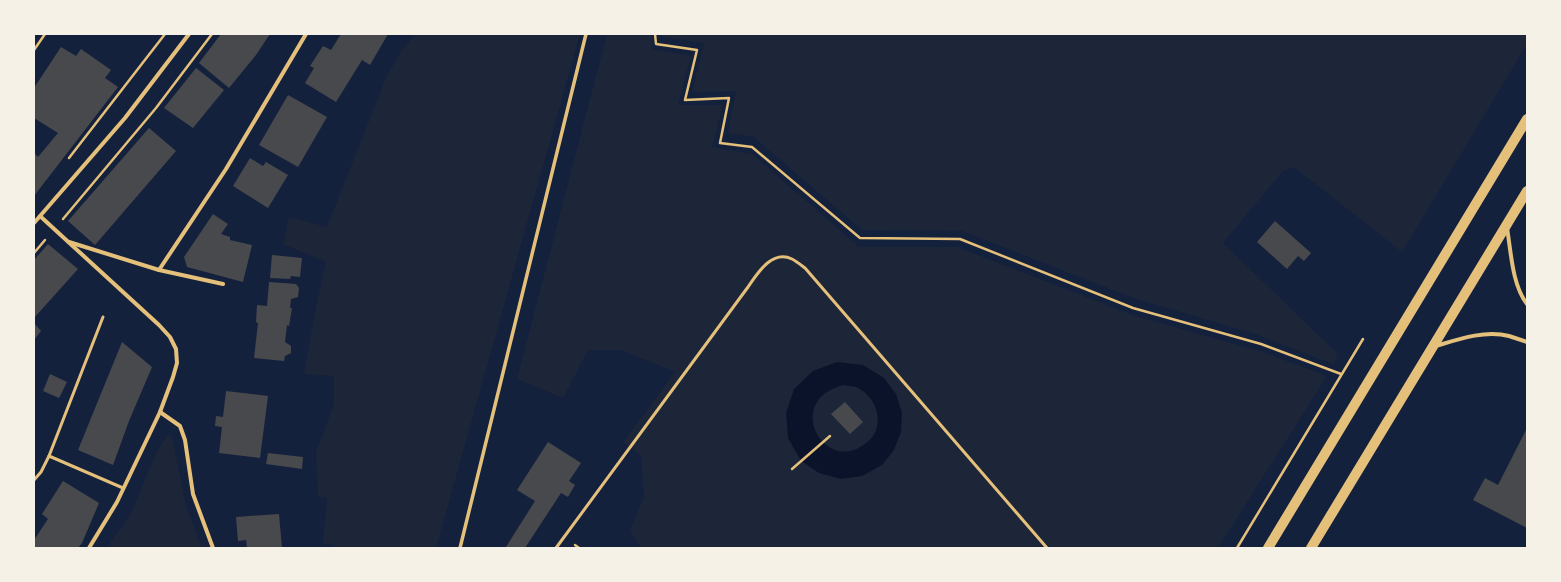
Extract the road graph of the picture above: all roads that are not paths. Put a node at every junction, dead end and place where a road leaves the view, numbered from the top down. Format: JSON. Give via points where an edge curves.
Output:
{"nodes":[{"id":1,"x":189,"y":34,"type":"edge"},
{"id":2,"x":306,"y":34,"type":"edge"},
{"id":3,"x":586,"y":34,"type":"edge"},
{"id":4,"x":1527,"y":119,"type":"edge"},
{"id":5,"x":1527,"y":191,"type":"edge"},
{"id":6,"x":40,"y":216,"type":"junction"},
{"id":7,"x":34,"y":223,"type":"edge"},
{"id":8,"x":1506,"y":225,"type":"junction"},
{"id":9,"x":67,"y":242,"type":"junction"},
{"id":10,"x":160,"y":270,"type":"junction"},
{"id":11,"x":223,"y":284,"type":"dead end"},
{"id":12,"x":1527,"y":304,"type":"edge"},
{"id":13,"x":104,"y":317,"type":"dead end"},
{"id":14,"x":1527,"y":342,"type":"edge"},
{"id":15,"x":1434,"y":346,"type":"junction"},
{"id":16,"x":160,"y":412,"type":"junction"},
{"id":17,"x":49,"y":456,"type":"junction"},
{"id":18,"x":34,"y":480,"type":"edge"},
{"id":19,"x":123,"y":488,"type":"junction"},
{"id":20,"x":89,"y":548,"type":"edge"},
{"id":21,"x":213,"y":548,"type":"edge"},
{"id":22,"x":460,"y":548,"type":"edge"},
{"id":23,"x":556,"y":548,"type":"edge"},
{"id":24,"x":1047,"y":548,"type":"edge"},
{"id":25,"x":1268,"y":548,"type":"edge"},
{"id":26,"x":1311,"y":548,"type":"edge"}],
"edges":[{"from":1,"to":6,"type":"street","via":[[125,118]]},
{"from":2,"to":10,"type":"street","via":[[226,169]]},
{"from":3,"to":22,"type":"street"},
{"from":4,"to":25,"type":"main road"},
{"from":5,"to":8,"type":"main road"},
{"from":6,"to":7,"type":"street"},
{"from":6,"to":9,"type":"street"},
{"from":8,"to":12,"type":"street","via":[[1518,287]]},
{"from":8,"to":15,"type":"main road"},
{"from":9,"to":10,"type":"street"},
{"from":9,"to":16,"type":"street","via":[[170,337],[176,349],[177,363]]},
{"from":10,"to":11,"type":"street"},
{"from":13,"to":17,"type":"lane"},
{"from":14,"to":15,"type":"street","via":[[1489,334],[1469,336]]},
{"from":15,"to":26,"type":"main road"},
{"from":16,"to":19,"type":"street"},
{"from":16,"to":21,"type":"street","via":[[180,426],[185,440],[193,494]]},
{"from":17,"to":18,"type":"lane"},
{"from":17,"to":19,"type":"lane"},
{"from":19,"to":20,"type":"street"},
{"from":23,"to":24,"type":"lane","via":[[764,266],[778,256],[790,258],[805,268]]}]}
